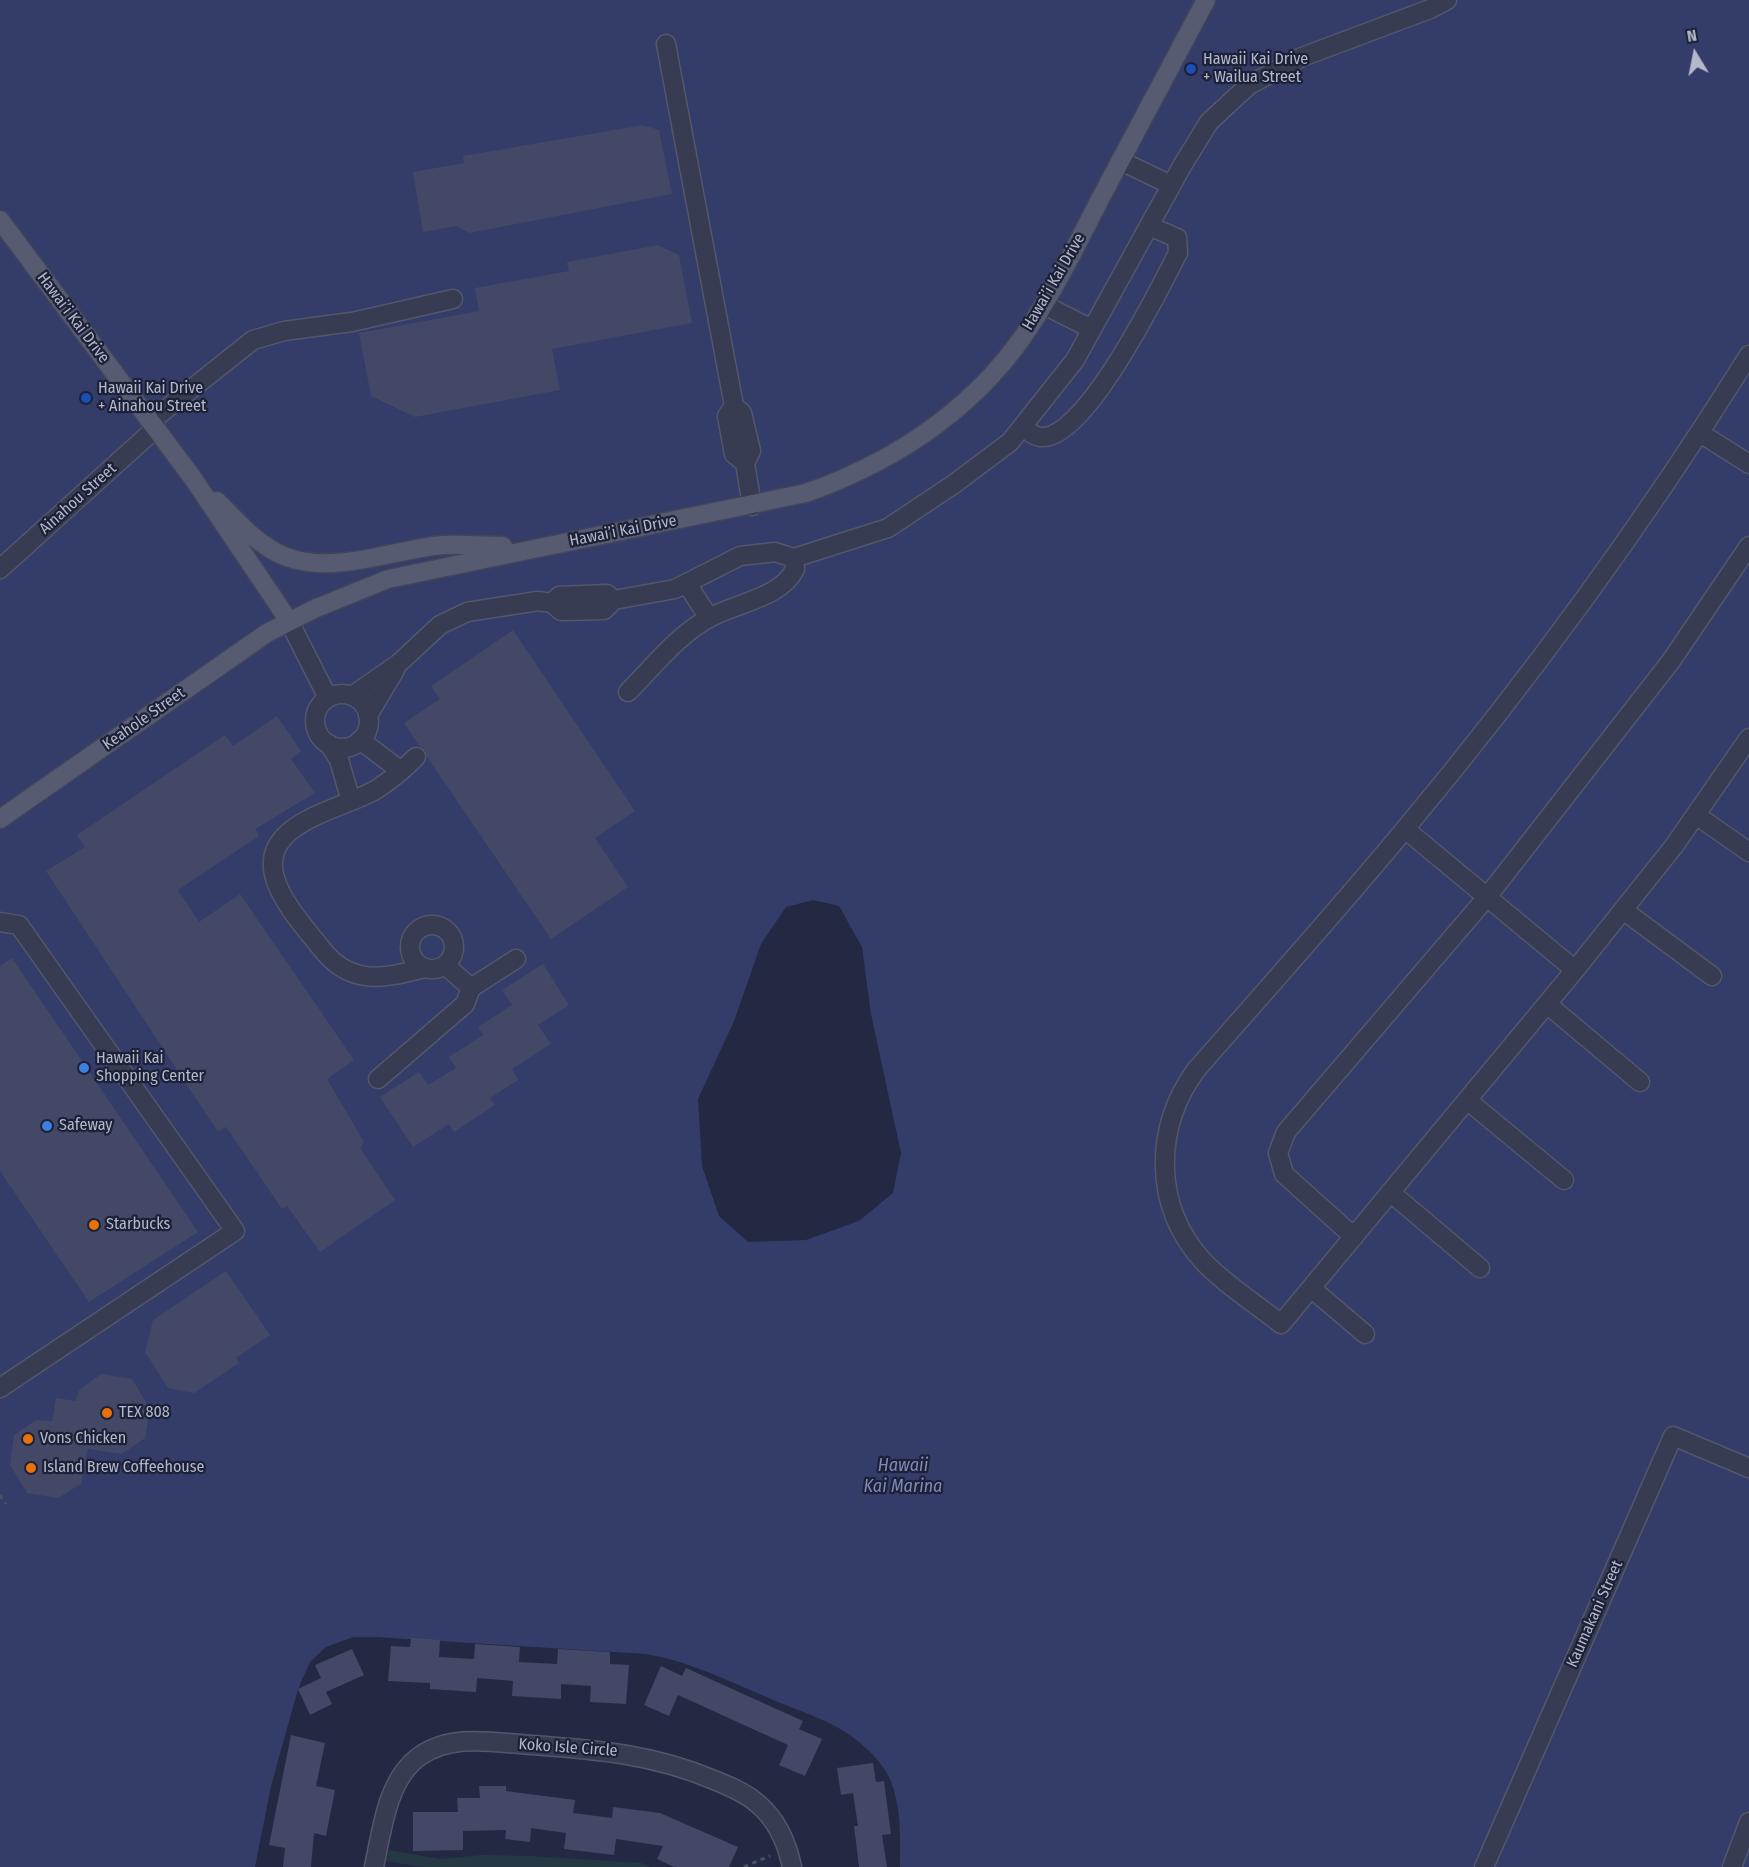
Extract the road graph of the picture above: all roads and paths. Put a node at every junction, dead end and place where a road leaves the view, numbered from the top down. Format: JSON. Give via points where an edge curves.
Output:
{"nodes":[{"id":1,"x":1206,"y":0,"type":"edge"},
{"id":2,"x":1447,"y":0,"type":"edge"},
{"id":3,"x":666,"y":44,"type":"dead end"},
{"id":4,"x":1120,"y":161,"type":"junction"},
{"id":5,"x":1171,"y":185,"type":"junction"},
{"id":6,"x":0,"y":220,"type":"edge"},
{"id":7,"x":1149,"y":226,"type":"junction"},
{"id":8,"x":453,"y":299,"type":"dead end"},
{"id":9,"x":1044,"y":304,"type":"junction"},
{"id":10,"x":1092,"y":329,"type":"junction"},
{"id":11,"x":1749,"y":355,"type":"edge"},
{"id":12,"x":154,"y":424,"type":"junction"},
{"id":13,"x":1024,"y":425,"type":"junction"},
{"id":14,"x":1700,"y":434,"type":"junction"},
{"id":15,"x":1749,"y":464,"type":"edge"},
{"id":16,"x":192,"y":477,"type":"junction"},
{"id":17,"x":752,"y":506,"type":"junction"},
{"id":18,"x":1749,"y":546,"type":"edge"},
{"id":19,"x":542,"y":547,"type":"junction"},
{"id":20,"x":794,"y":558,"type":"junction"},
{"id":21,"x":0,"y":568,"type":"edge"},
{"id":22,"x":687,"y":584,"type":"junction"},
{"id":23,"x":709,"y":618,"type":"junction"},
{"id":24,"x":289,"y":621,"type":"junction"},
{"id":25,"x":398,"y":664,"type":"junction"},
{"id":26,"x":628,"y":692,"type":"dead end"},
{"id":27,"x":352,"y":696,"type":"junction"},
{"id":28,"x":328,"y":698,"type":"junction"},
{"id":29,"x":368,"y":715,"type":"junction"},
{"id":30,"x":1749,"y":738,"type":"edge"},
{"id":31,"x":360,"y":740,"type":"junction"},
{"id":32,"x":329,"y":744,"type":"junction"},
{"id":33,"x":416,"y":757,"type":"dead end"},
{"id":34,"x":401,"y":771,"type":"junction"},
{"id":35,"x":351,"y":801,"type":"junction"},
{"id":36,"x":1696,"y":815,"type":"junction"},
{"id":37,"x":0,"y":819,"type":"edge"},
{"id":38,"x":1405,"y":829,"type":"junction"},
{"id":39,"x":1749,"y":852,"type":"edge"},
{"id":40,"x":1487,"y":897,"type":"junction"},
{"id":41,"x":1623,"y":910,"type":"junction"},
{"id":42,"x":0,"y":922,"type":"edge"},
{"id":43,"x":516,"y":959,"type":"dead end"},
{"id":44,"x":445,"y":965,"type":"junction"},
{"id":45,"x":424,"y":968,"type":"junction"},
{"id":46,"x":1575,"y":970,"type":"junction"},
{"id":47,"x":1712,"y":976,"type":"dead end"},
{"id":48,"x":471,"y":988,"type":"junction"},
{"id":49,"x":1547,"y":1004,"type":"junction"},
{"id":50,"x":378,"y":1079,"type":"dead end"},
{"id":51,"x":1640,"y":1082,"type":"dead end"},
{"id":52,"x":1467,"y":1100,"type":"junction"},
{"id":53,"x":1564,"y":1180,"type":"dead end"},
{"id":54,"x":1390,"y":1192,"type":"junction"},
{"id":55,"x":1354,"y":1237,"type":"junction"},
{"id":56,"x":1480,"y":1268,"type":"dead end"},
{"id":57,"x":1311,"y":1288,"type":"junction"},
{"id":58,"x":1365,"y":1334,"type":"dead end"},
{"id":59,"x":0,"y":1388,"type":"edge"},
{"id":60,"x":1749,"y":1468,"type":"edge"},
{"id":61,"x":0,"y":1495,"type":"edge"},
{"id":62,"x":6,"y":1504,"type":"dead end"},
{"id":63,"x":1749,"y":1822,"type":"edge"},
{"id":64,"x":786,"y":1844,"type":"junction"},
{"id":65,"x":374,"y":1867,"type":"edge"},
{"id":66,"x":744,"y":1867,"type":"edge"},
{"id":67,"x":792,"y":1867,"type":"edge"},
{"id":68,"x":1484,"y":1867,"type":"edge"},
{"id":69,"x":1732,"y":1867,"type":"edge"}],
"edges":[{"from":1,"to":4,"type":"main road","name":"Hawai’i Kai Drive"},
{"from":2,"to":5,"type":"street","via":[[1302,57],[1249,85],[1209,122]]},
{"from":3,"to":17,"type":"street","via":[[734,406],[727,416],[734,454],[745,463]]},
{"from":4,"to":5,"type":"street"},
{"from":4,"to":9,"type":"main road","name":"Hawai’i Kai Drive"},
{"from":5,"to":7,"type":"street"},
{"from":6,"to":12,"type":"main road","name":"Hawai’i Kai Drive"},
{"from":7,"to":10,"type":"street"},
{"from":7,"to":13,"type":"street","via":[[1177,238],[1178,253],[1127,350],[1072,424],[1042,437]]},
{"from":8,"to":12,"type":"street","name":"Ainahou Street","via":[[253,340]]},
{"from":9,"to":10,"type":"street"},
{"from":9,"to":17,"type":"main road","name":"Hawai’i Kai Drive","via":[[996,370],[923,435],[837,482]]},
{"from":10,"to":13,"type":"street","via":[[1075,360]]},
{"from":11,"to":14,"type":"street"},
{"from":12,"to":16,"type":"main road","name":"Hawai’i Kai Drive"},
{"from":12,"to":21,"type":"street","name":"Ainahou Street"},
{"from":13,"to":20,"type":"street","via":[[1010,442],[888,528]]},
{"from":14,"to":15,"type":"street"},
{"from":14,"to":38,"type":"street","via":[[1558,635]]},
{"from":16,"to":19,"type":"main road","via":[[264,545],[300,561],[332,562],[443,545]]},
{"from":16,"to":24,"type":"main road","name":"Hawai’i Kai Drive"},
{"from":17,"to":19,"type":"main road","name":"Hawai’i Kai Drive"},
{"from":18,"to":40,"type":"street","via":[[1671,661]]},
{"from":19,"to":24,"type":"main road","name":"Hawai’i Kai Drive","via":[[388,579]]},
{"from":20,"to":22,"type":"street","via":[[775,552],[740,555]]},
{"from":20,"to":23,"type":"street","via":[[795,569],[785,584]]},
{"from":22,"to":23,"type":"street"},
{"from":22,"to":25,"type":"street","via":[[614,600],[604,610],[561,611],[552,603],[502,605],[467,612],[440,625]]},
{"from":23,"to":26,"type":"street","via":[[693,627]]},
{"from":24,"to":28,"type":"street"},
{"from":24,"to":37,"type":"main road","name":"Keahole Street"},
{"from":25,"to":27,"type":"street"},
{"from":25,"to":29,"type":"street"},
{"from":27,"to":28,"type":"street"},
{"from":27,"to":29,"type":"street"},
{"from":28,"to":32,"type":"street","via":[[316,713],[315,722],[317,731]]},
{"from":29,"to":31,"type":"street","via":[[367,731]]},
{"from":30,"to":36,"type":"street"},
{"from":31,"to":32,"type":"street","via":[[348,747]]},
{"from":31,"to":34,"type":"street"},
{"from":32,"to":35,"type":"street","via":[[339,760]]},
{"from":33,"to":34,"type":"street"},
{"from":34,"to":35,"type":"street","via":[[376,790]]},
{"from":35,"to":45,"type":"street","via":[[285,833],[274,856],[277,883],[298,919],[329,958],[359,977],[388,978]]},
{"from":36,"to":39,"type":"street"},
{"from":36,"to":41,"type":"street"},
{"from":38,"to":40,"type":"street"},
{"from":38,"to":57,"type":"street","via":[[1196,1070],[1177,1101],[1168,1130],[1164,1161],[1168,1197],[1182,1231],[1203,1261],[1281,1324]]},
{"from":40,"to":46,"type":"street"},
{"from":40,"to":55,"type":"street","via":[[1280,1143],[1278,1152],[1284,1174]]},
{"from":41,"to":46,"type":"street"},
{"from":41,"to":47,"type":"street"},
{"from":42,"to":59,"type":"street","via":[[19,925],[235,1231]]},
{"from":43,"to":48,"type":"street"},
{"from":44,"to":45,"type":"street"},
{"from":44,"to":45,"type":"street","via":[[453,954],[453,940],[444,929],[430,926],[417,931],[410,944],[413,958]]},
{"from":44,"to":48,"type":"street"},
{"from":46,"to":49,"type":"street"},
{"from":48,"to":50,"type":"street","via":[[465,1004]]},
{"from":49,"to":51,"type":"street"},
{"from":49,"to":52,"type":"street"},
{"from":52,"to":53,"type":"street"},
{"from":52,"to":54,"type":"street"},
{"from":54,"to":55,"type":"street"},
{"from":54,"to":56,"type":"street"},
{"from":55,"to":57,"type":"street"},
{"from":57,"to":58,"type":"street"},
{"from":60,"to":68,"type":"street","name":"Kaumakani Street","via":[[1673,1436]]},
{"from":61,"to":62,"type":"path"},
{"from":63,"to":69,"type":"street"},
{"from":64,"to":65,"type":"street","name":"Koko Isle Circle","via":[[770,1816],[742,1792],[667,1762],[615,1751],[458,1741],[420,1756],[401,1777],[388,1806]]},
{"from":64,"to":66,"type":"path","via":[[778,1852]]},
{"from":64,"to":67,"type":"street","name":"Koko Isle Circle"}]}
